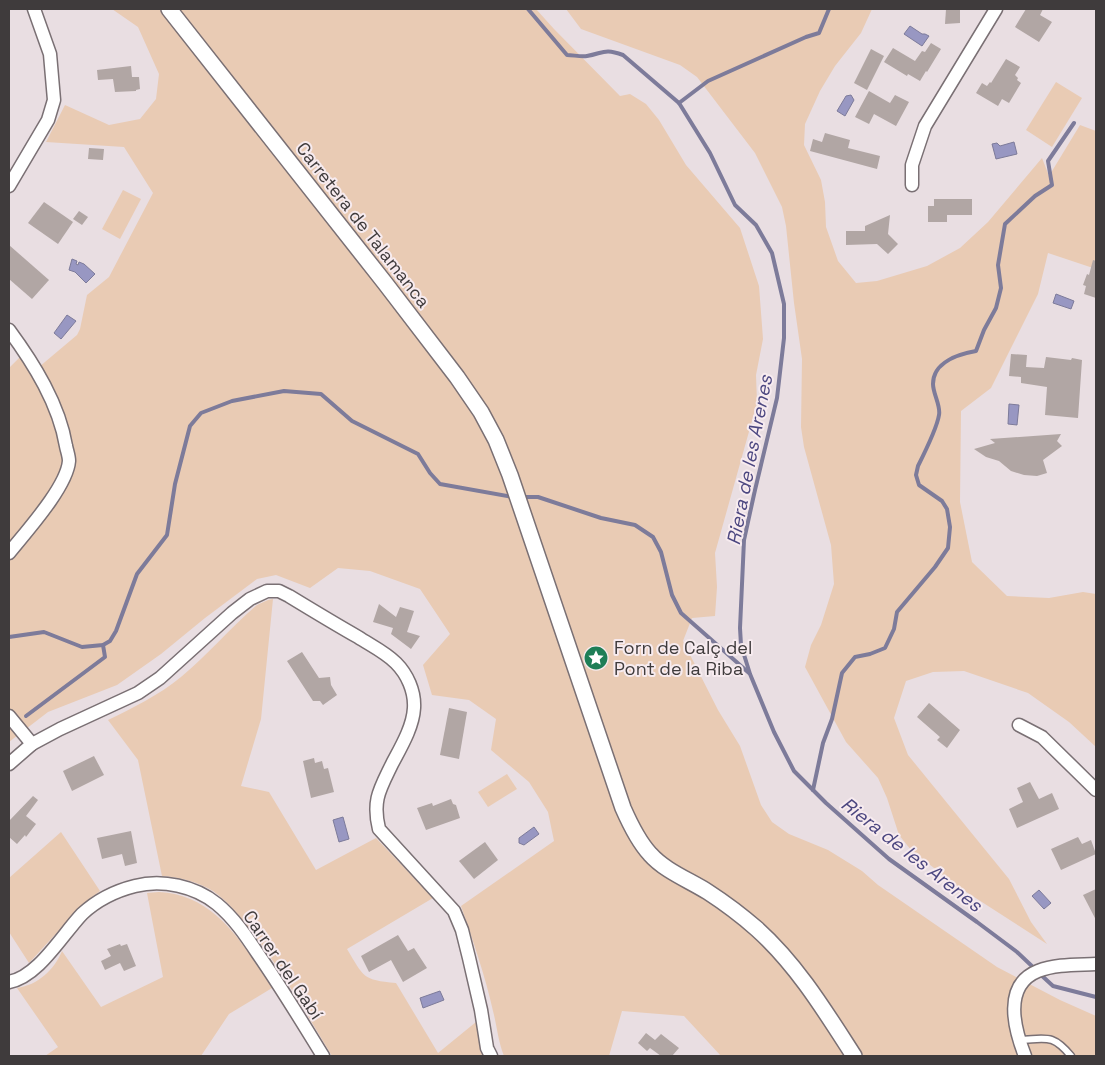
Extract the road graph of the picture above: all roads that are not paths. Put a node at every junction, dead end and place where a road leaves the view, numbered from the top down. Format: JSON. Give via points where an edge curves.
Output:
{"nodes":[{"id":1,"x":34,"y":9,"type":"edge"},
{"id":2,"x":169,"y":9,"type":"edge"},
{"id":3,"x":996,"y":9,"type":"edge"},
{"id":4,"x":912,"y":185,"type":"dead end"},
{"id":5,"x":9,"y":186,"type":"edge"},
{"id":6,"x":9,"y":330,"type":"edge"},
{"id":7,"x":9,"y":553,"type":"edge"},
{"id":8,"x":9,"y":716,"type":"edge"},
{"id":9,"x":1019,"y":725,"type":"dead end"},
{"id":10,"x":32,"y":744,"type":"junction"},
{"id":11,"x":9,"y":764,"type":"edge"},
{"id":12,"x":1096,"y":790,"type":"edge"},
{"id":13,"x":1096,"y":964,"type":"edge"},
{"id":14,"x":9,"y":982,"type":"edge"},
{"id":15,"x":1020,"y":1040,"type":"junction"},
{"id":16,"x":323,"y":1056,"type":"edge"},
{"id":17,"x":491,"y":1056,"type":"edge"},
{"id":18,"x":854,"y":1056,"type":"edge"},
{"id":19,"x":1025,"y":1056,"type":"edge"},
{"id":20,"x":1071,"y":1056,"type":"edge"}],
"edges":[{"from":1,"to":5,"type":"street","via":[[50,54],[54,100],[48,120]]},
{"from":2,"to":18,"type":"street","name":"Carretera de Talamanca","via":[[457,377],[489,426],[510,476],[594,726],[632,828],[651,855],[740,915],[785,956]]},
{"from":3,"to":4,"type":"street","via":[[925,126],[912,166]]},
{"from":6,"to":7,"type":"street","via":[[47,390],[69,461],[54,496]]},
{"from":8,"to":10,"type":"street"},
{"from":9,"to":12,"type":"street","via":[[1042,737]]},
{"from":10,"to":11,"type":"street"},
{"from":10,"to":17,"type":"street","via":[[138,693],[175,665],[232,613],[267,591],[279,591],[290,596],[379,650],[402,671],[413,695],[414,708],[410,728],[376,798],[379,829],[454,911],[462,930]]},
{"from":13,"to":15,"type":"street","via":[[1048,968],[1037,971],[1021,983],[1015,993],[1014,1010]]},
{"from":14,"to":16,"type":"street","name":"Carrer del Gabí","via":[[35,968],[70,927],[100,900],[144,884],[182,886],[216,903],[243,932]]},
{"from":15,"to":19,"type":"street"},
{"from":15,"to":20,"type":"lane","via":[[1052,1039]]}]}
